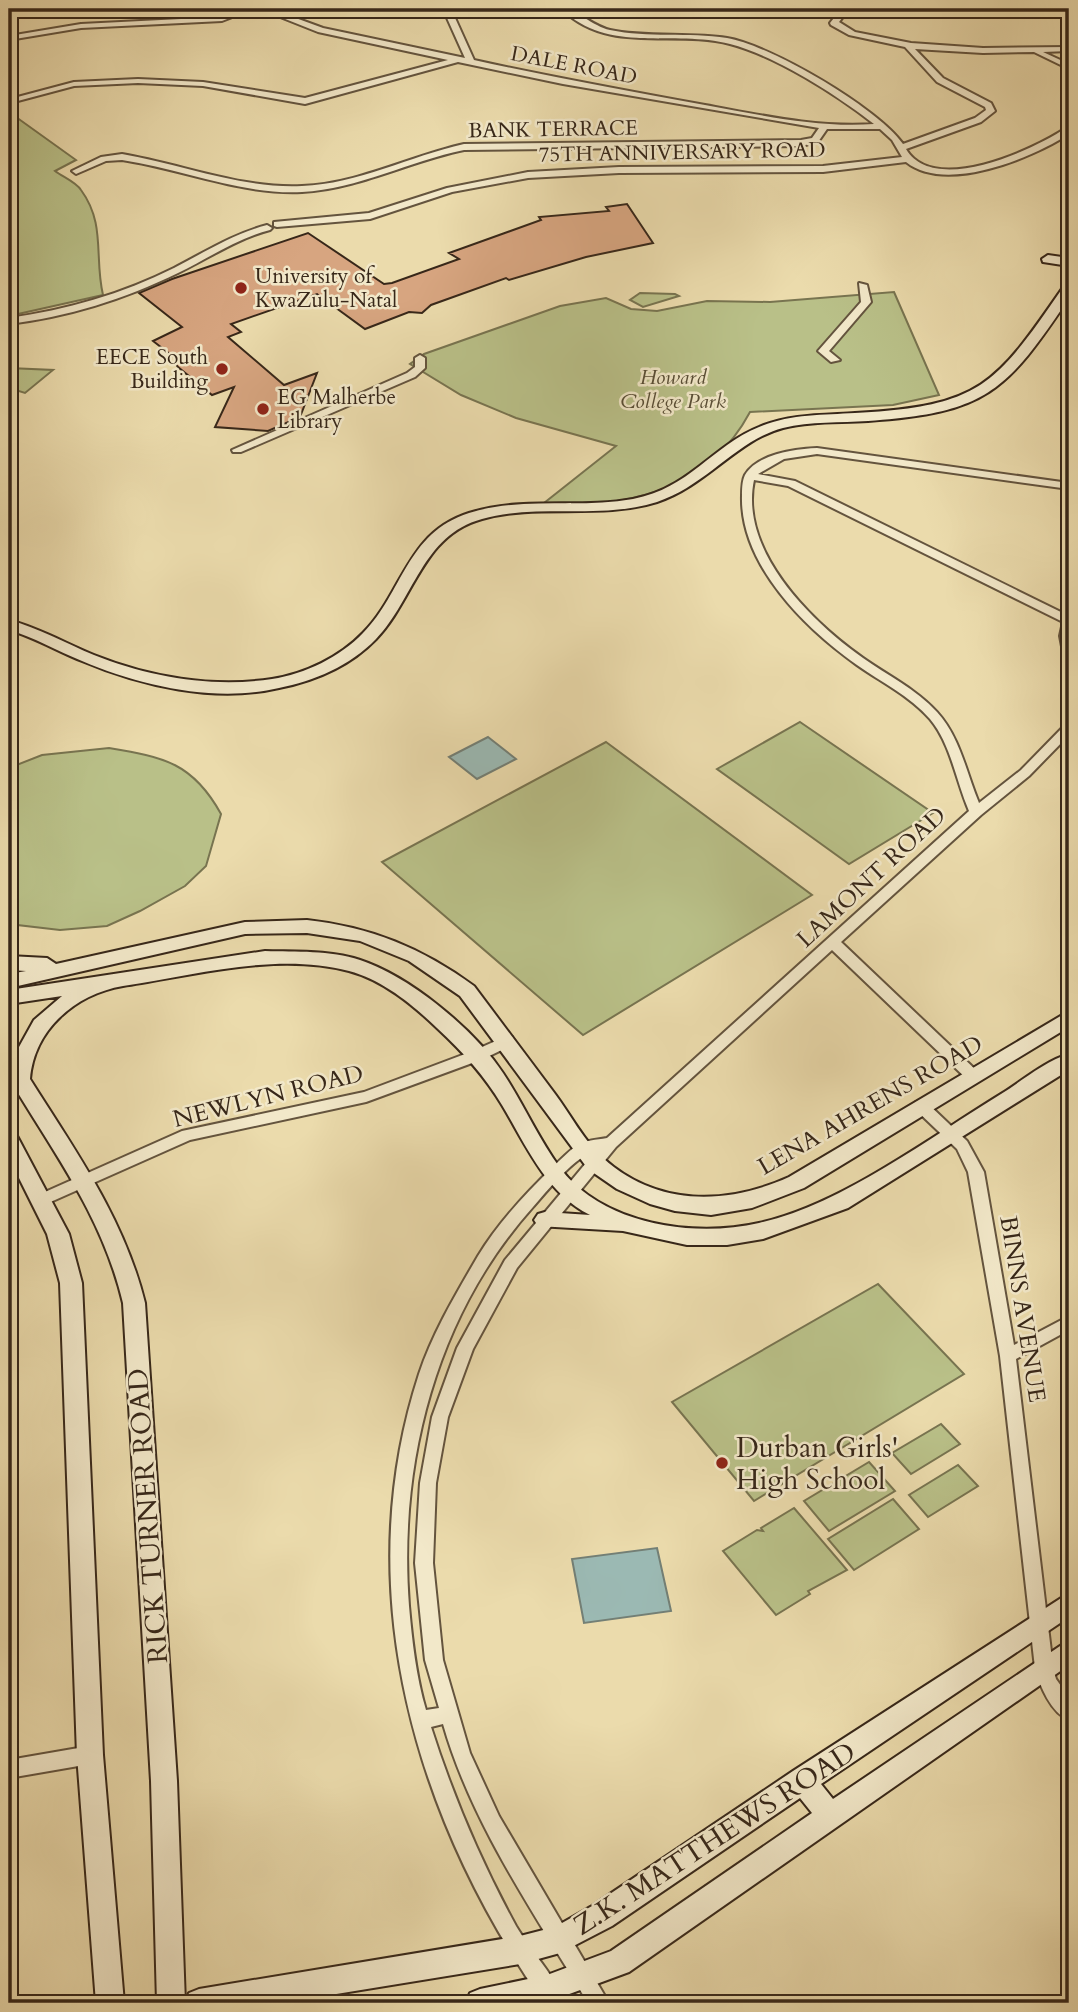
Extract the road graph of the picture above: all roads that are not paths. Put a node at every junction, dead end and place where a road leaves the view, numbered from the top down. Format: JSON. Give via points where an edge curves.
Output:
{"nodes":[{"id":1,"x":249,"y":9,"type":"edge"},
{"id":2,"x":264,"y":9,"type":"edge"},
{"id":3,"x":447,"y":9,"type":"edge"},
{"id":4,"x":566,"y":9,"type":"edge"},
{"id":5,"x":845,"y":9,"type":"edge"},
{"id":6,"x":9,"y":38,"type":"edge"},
{"id":7,"x":905,"y":43,"type":"junction"},
{"id":8,"x":1069,"y":49,"type":"edge"},
{"id":9,"x":1034,"y":51,"type":"junction"},
{"id":10,"x":457,"y":59,"type":"junction"},
{"id":11,"x":471,"y":63,"type":"junction"},
{"id":12,"x":1069,"y":66,"type":"edge"},
{"id":13,"x":14,"y":99,"type":"dead end"},
{"id":14,"x":882,"y":126,"type":"junction"},
{"id":15,"x":824,"y":127,"type":"junction"},
{"id":16,"x":1069,"y":130,"type":"edge"},
{"id":17,"x":900,"y":148,"type":"junction"},
{"id":18,"x":906,"y":159,"type":"junction"},
{"id":19,"x":926,"y":168,"type":"junction"},
{"id":20,"x":716,"y":170,"type":"junction"},
{"id":21,"x":76,"y":171,"type":"dead end"},
{"id":22,"x":1048,"y":259,"type":"dead end"},
{"id":23,"x":1069,"y":262,"type":"edge"},
{"id":24,"x":862,"y":285,"type":"dead end"},
{"id":25,"x":1069,"y":289,"type":"edge"},
{"id":26,"x":9,"y":321,"type":"edge"},
{"id":27,"x":823,"y":351,"type":"junction"},
{"id":28,"x":420,"y":358,"type":"dead end"},
{"id":29,"x":835,"y":360,"type":"dead end"},
{"id":30,"x":816,"y":362,"type":"dead end"},
{"id":31,"x":237,"y":450,"type":"dead end"},
{"id":32,"x":770,"y":459,"type":"junction"},
{"id":33,"x":749,"y":479,"type":"junction"},
{"id":34,"x":791,"y":483,"type":"junction"},
{"id":35,"x":1069,"y":486,"type":"edge"},
{"id":36,"x":814,"y":495,"type":"junction"},
{"id":37,"x":1069,"y":621,"type":"edge"},
{"id":38,"x":9,"y":625,"type":"edge"},
{"id":39,"x":1069,"y":652,"type":"edge"},
{"id":40,"x":1069,"y":728,"type":"edge"},
{"id":41,"x":975,"y":812,"type":"junction"},
{"id":42,"x":833,"y":943,"type":"junction"},
{"id":43,"x":154,"y":948,"type":"junction"},
{"id":44,"x":9,"y":963,"type":"edge"},
{"id":45,"x":87,"y":965,"type":"junction"},
{"id":46,"x":160,"y":974,"type":"junction"},
{"id":47,"x":9,"y":981,"type":"edge"},
{"id":48,"x":100,"y":981,"type":"junction"},
{"id":49,"x":9,"y":997,"type":"edge"},
{"id":50,"x":1069,"y":1018,"type":"edge"},
{"id":51,"x":507,"y":1041,"type":"junction"},
{"id":52,"x":478,"y":1055,"type":"junction"},
{"id":53,"x":9,"y":1062,"type":"edge"},
{"id":54,"x":1069,"y":1062,"type":"edge"},
{"id":55,"x":974,"y":1077,"type":"junction"},
{"id":56,"x":20,"y":1080,"type":"junction"},
{"id":57,"x":921,"y":1106,"type":"junction"},
{"id":58,"x":951,"y":1136,"type":"junction"},
{"id":59,"x":9,"y":1139,"type":"edge"},
{"id":60,"x":590,"y":1156,"type":"junction"},
{"id":61,"x":554,"y":1175,"type":"junction"},
{"id":62,"x":83,"y":1182,"type":"junction"},
{"id":63,"x":570,"y":1191,"type":"junction"},
{"id":64,"x":41,"y":1200,"type":"junction"},
{"id":65,"x":545,"y":1220,"type":"junction"},
{"id":66,"x":642,"y":1229,"type":"junction"},
{"id":67,"x":1069,"y":1322,"type":"edge"},
{"id":68,"x":1008,"y":1356,"type":"junction"},
{"id":69,"x":424,"y":1382,"type":"junction"},
{"id":70,"x":449,"y":1388,"type":"junction"},
{"id":71,"x":424,"y":1563,"type":"junction"},
{"id":72,"x":398,"y":1566,"type":"junction"},
{"id":73,"x":1069,"y":1604,"type":"edge"},
{"id":74,"x":1037,"y":1625,"type":"junction"},
{"id":75,"x":1069,"y":1651,"type":"edge"},
{"id":76,"x":1044,"y":1668,"type":"junction"},
{"id":77,"x":1069,"y":1711,"type":"edge"},
{"id":78,"x":450,"y":1714,"type":"junction"},
{"id":79,"x":421,"y":1720,"type":"junction"},
{"id":80,"x":90,"y":1755,"type":"junction"},
{"id":81,"x":9,"y":1769,"type":"edge"},
{"id":82,"x":802,"y":1780,"type":"junction"},
{"id":83,"x":830,"y":1816,"type":"junction"},
{"id":84,"x":560,"y":1939,"type":"junction"},
{"id":85,"x":520,"y":1950,"type":"junction"},
{"id":86,"x":583,"y":1978,"type":"junction"},
{"id":87,"x":551,"y":1996,"type":"edge"},
{"id":88,"x":110,"y":2003,"type":"edge"},
{"id":89,"x":171,"y":2003,"type":"edge"},
{"id":90,"x":199,"y":2003,"type":"edge"},
{"id":91,"x":480,"y":2003,"type":"edge"},
{"id":92,"x":599,"y":2003,"type":"edge"}],
"edges":[{"from":1,"to":6,"type":"street","via":[[222,19],[81,26]]},
{"from":2,"to":10,"type":"street","name":"DALE ROAD","via":[[321,30]]},
{"from":3,"to":11,"type":"street"},
{"from":4,"to":14,"type":"street","via":[[583,21],[627,35],[713,38],[748,46]]},
{"from":5,"to":7,"type":"street","via":[[835,18],[838,27],[871,39]]},
{"from":7,"to":9,"type":"street"},
{"from":7,"to":17,"type":"street","via":[[940,80],[988,105],[991,111]]},
{"from":8,"to":9,"type":"street"},
{"from":9,"to":12,"type":"street"},
{"from":10,"to":11,"type":"street","name":"DALE ROAD"},
{"from":10,"to":13,"type":"street","via":[[305,101],[209,85],[138,81],[74,84]]},
{"from":11,"to":15,"type":"street","name":"DALE ROAD"},
{"from":14,"to":15,"type":"street","name":"DALE ROAD"},
{"from":14,"to":17,"type":"street"},
{"from":15,"to":21,"type":"street","name":"BANK TERRACE","via":[[815,140],[801,143],[464,147],[359,180],[305,189],[258,186],[122,157]]},
{"from":16,"to":19,"type":"street","via":[[1034,152],[1002,163],[964,170]]},
{"from":17,"to":18,"type":"street"},
{"from":18,"to":19,"type":"street"},
{"from":18,"to":20,"type":"street","name":"75TH ANNIVERSARY ROAD","via":[[823,169]]},
{"from":19,"to":20,"type":"street","via":[[799,174]]},
{"from":20,"to":26,"type":"street","name":"75TH ANNIVERSARY ROAD","via":[[516,177],[450,190],[370,216],[296,221],[225,241],[164,276],[110,298]]},
{"from":22,"to":23,"type":"main road"},
{"from":24,"to":27,"type":"street","via":[[866,302]]},
{"from":25,"to":38,"type":"main road","via":[[1012,368],[959,401],[918,412],[779,425],[751,436],[693,481],[641,502],[603,508],[513,509],[458,521],[430,543],[371,635],[329,668],[275,685],[228,689],[162,680],[96,662]]},
{"from":27,"to":29,"type":"street"},
{"from":27,"to":30,"type":"street"},
{"from":28,"to":31,"type":"street","via":[[420,368],[411,375]]},
{"from":32,"to":33,"type":"street"},
{"from":32,"to":34,"type":"street","via":[[775,472]]},
{"from":32,"to":35,"type":"street","via":[[784,453],[817,451]]},
{"from":33,"to":34,"type":"street"},
{"from":33,"to":36,"type":"street"},
{"from":33,"to":41,"type":"street","name":"LAMONT ROAD","via":[[747,507],[752,532],[779,587],[834,642],[934,716],[950,743]]},
{"from":34,"to":36,"type":"street"},
{"from":36,"to":37,"type":"street"},
{"from":37,"to":39,"type":"street"},
{"from":40,"to":41,"type":"street","via":[[1025,773]]},
{"from":41,"to":42,"type":"street","name":"LAMONT ROAD"},
{"from":42,"to":55,"type":"street"},
{"from":42,"to":60,"type":"street","name":"LAMONT ROAD","via":[[611,1143]]},
{"from":43,"to":45,"type":"main road","name":"LENA AHRENS ROAD"},
{"from":43,"to":46,"type":"main road"},
{"from":43,"to":51,"type":"main road","name":"LENA AHRENS ROAD","via":[[272,926],[361,934],[408,951],[446,974],[467,991]]},
{"from":44,"to":45,"type":"main road"},
{"from":45,"to":47,"type":"main road","name":"LENA AHRENS ROAD"},
{"from":46,"to":48,"type":"main road"},
{"from":46,"to":52,"type":"main road","via":[[265,958],[355,965],[409,993]]},
{"from":48,"to":49,"type":"main road"},
{"from":48,"to":56,"type":"main road","via":[[38,1026],[24,1051]]},
{"from":50,"to":55,"type":"main road","name":"LENA AHRENS ROAD"},
{"from":51,"to":52,"type":"street","name":"NEWLYN ROAD"},
{"from":51,"to":60,"type":"main road","name":"LENA AHRENS ROAD"},
{"from":52,"to":61,"type":"main road"},
{"from":52,"to":62,"type":"street","name":"NEWLYN ROAD","via":[[366,1097],[187,1135]]},
{"from":53,"to":56,"type":"main road","name":"RICK TURNER ROAD"},
{"from":54,"to":58,"type":"main road"},
{"from":55,"to":57,"type":"main road","name":"LENA AHRENS ROAD"},
{"from":56,"to":62,"type":"main road","name":"RICK TURNER ROAD"},
{"from":57,"to":58,"type":"street","name":"BINNS AVENUE"},
{"from":57,"to":60,"type":"main road","name":"LENA AHRENS ROAD","via":[[790,1185],[727,1206],[697,1206],[643,1194],[616,1179]]},
{"from":58,"to":66,"type":"main road","via":[[841,1202],[763,1231],[687,1237]]},
{"from":58,"to":68,"type":"street","name":"BINNS AVENUE","via":[[976,1172]]},
{"from":59,"to":64,"type":"main road"},
{"from":60,"to":61,"type":"street"},
{"from":60,"to":63,"type":"street"},
{"from":61,"to":63,"type":"main road"},
{"from":61,"to":69,"type":"street","via":[[528,1200],[478,1268],[438,1343]]},
{"from":62,"to":64,"type":"street","name":"NEWLYN ROAD"},
{"from":62,"to":89,"type":"main road","name":"RICK TURNER ROAD","via":[[123,1255],[134,1303],[164,1781]]},
{"from":63,"to":65,"type":"street"},
{"from":63,"to":66,"type":"main road","via":[[608,1216]]},
{"from":64,"to":80,"type":"main road","via":[[58,1234],[71,1283]]},
{"from":65,"to":66,"type":"main road"},
{"from":65,"to":70,"type":"street","via":[[482,1313]]},
{"from":67,"to":68,"type":"street"},
{"from":68,"to":74,"type":"street","name":"BINNS AVENUE"},
{"from":69,"to":70,"type":"street"},
{"from":69,"to":72,"type":"street","via":[[406,1450]]},
{"from":70,"to":71,"type":"street","via":[[428,1483]]},
{"from":71,"to":72,"type":"street"},
{"from":71,"to":78,"type":"street","via":[[434,1660]]},
{"from":72,"to":79,"type":"street","via":[[405,1651]]},
{"from":73,"to":74,"type":"main road","name":"Z.K. MATTHEWS ROAD"},
{"from":74,"to":76,"type":"street","name":"BINNS AVENUE"},
{"from":74,"to":82,"type":"main road","name":"Z.K. MATTHEWS ROAD"},
{"from":75,"to":76,"type":"main road","name":"Z.K. MATTHEWS ROAD"},
{"from":76,"to":77,"type":"street","name":"BINNS AVENUE","via":[[1048,1683]]},
{"from":76,"to":83,"type":"main road","name":"Z.K. MATTHEWS ROAD"},
{"from":78,"to":79,"type":"street"},
{"from":78,"to":84,"type":"street","via":[[461,1754],[492,1823]]},
{"from":79,"to":85,"type":"street","via":[[434,1768]]},
{"from":80,"to":81,"type":"street"},
{"from":80,"to":88,"type":"main road"},
{"from":82,"to":83,"type":"main road"},
{"from":82,"to":84,"type":"main road","name":"Z.K. MATTHEWS ROAD","via":[[602,1916]]},
{"from":83,"to":86,"type":"main road","name":"Z.K. MATTHEWS ROAD","via":[[619,1962]]},
{"from":84,"to":85,"type":"main road","name":"Z.K. MATTHEWS ROAD"},
{"from":84,"to":86,"type":"street"},
{"from":85,"to":87,"type":"street"},
{"from":85,"to":90,"type":"main road","name":"Z.K. MATTHEWS ROAD"},
{"from":86,"to":87,"type":"main road","name":"Z.K. MATTHEWS ROAD"},
{"from":86,"to":92,"type":"street"},
{"from":87,"to":91,"type":"main road","name":"Z.K. MATTHEWS ROAD"}]}
